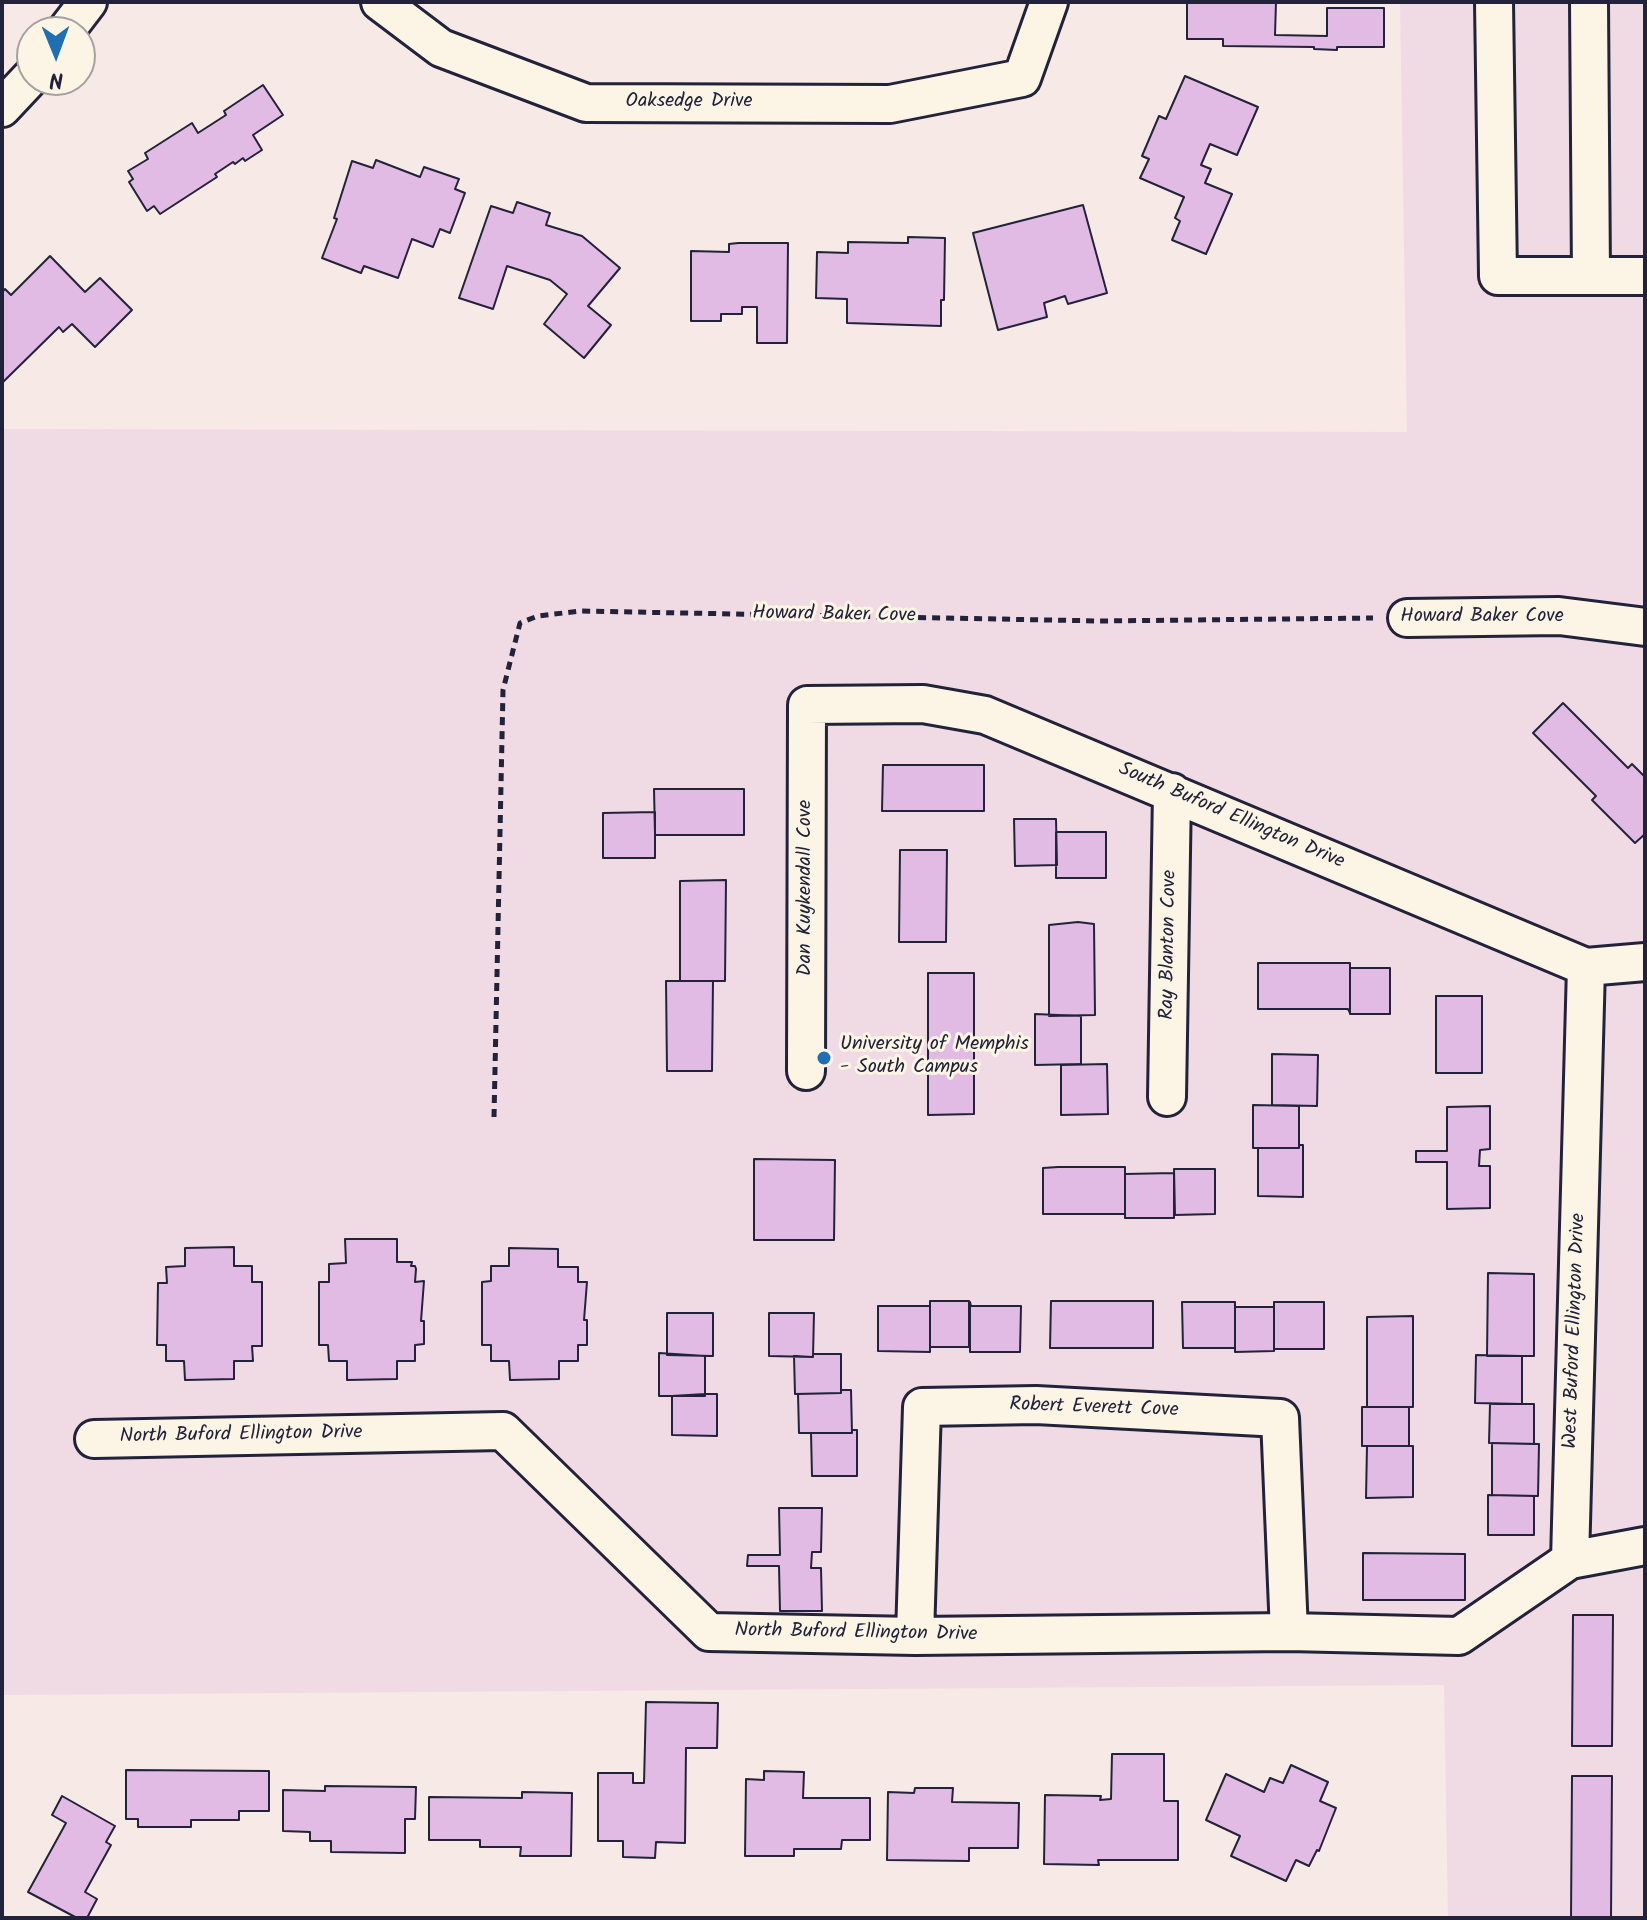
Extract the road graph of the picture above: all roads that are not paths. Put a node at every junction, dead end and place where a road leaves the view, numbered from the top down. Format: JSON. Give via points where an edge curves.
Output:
{"nodes":[{"id":1,"x":380,"y":2,"type":"edge"},
{"id":2,"x":1049,"y":2,"type":"edge"},
{"id":3,"x":1494,"y":2,"type":"edge"},
{"id":4,"x":1589,"y":2,"type":"edge"},
{"id":5,"x":16,"y":93,"type":"edge"},
{"id":6,"x":2,"y":108,"type":"edge"},
{"id":7,"x":1591,"y":276,"type":"junction"},
{"id":8,"x":1645,"y":276,"type":"edge"},
{"id":9,"x":1407,"y":618,"type":"road end"},
{"id":10,"x":1645,"y":627,"type":"edge"},
{"id":11,"x":807,"y":705,"type":"joint"},
{"id":12,"x":1172,"y":792,"type":"junction"},
{"id":13,"x":1645,"y":962,"type":"edge"},
{"id":14,"x":1586,"y":967,"type":"junction"},
{"id":15,"x":806,"y":1071,"type":"dead end"},
{"id":16,"x":1167,"y":1097,"type":"dead end"},
{"id":17,"x":94,"y":1439,"type":"dead end"},
{"id":18,"x":1645,"y":1546,"type":"edge"},
{"id":19,"x":1570,"y":1560,"type":"junction"},
{"id":20,"x":1289,"y":1632,"type":"junction"},
{"id":21,"x":915,"y":1636,"type":"junction"}],
"edges":[{"from":1,"to":2,"type":"street","name":"Oaksedge Drive","via":[[441,48],[586,103],[890,104],[1022,78]]},
{"from":3,"to":7,"type":"street","via":[[1498,276]]},
{"from":4,"to":7,"type":"street"},
{"from":5,"to":6,"type":"street"},
{"from":7,"to":8,"type":"street"},
{"from":9,"to":10,"type":"street","name":"Howard Baker Cove","via":[[1559,616]]},
{"from":11,"to":12,"type":"street","name":"South Buford Ellington Drive","via":[[923,704],[985,715]]},
{"from":11,"to":15,"type":"street","name":"Dan Kuykendall Cove"},
{"from":12,"to":14,"type":"street","name":"South Buford Ellington Drive"},
{"from":12,"to":16,"type":"street","name":"Ray Blanton Cove"},
{"from":13,"to":14,"type":"street","name":"South Buford Ellington Drive"},
{"from":14,"to":19,"type":"street","name":"West Buford Ellington Drive"},
{"from":17,"to":21,"type":"street","name":"North Buford Ellington Drive","via":[[503,1431],[709,1632]]},
{"from":18,"to":19,"type":"street"},
{"from":19,"to":20,"type":"street","name":"North Buford Ellington Drive","via":[[1459,1636]]},
{"from":20,"to":21,"type":"street","name":"North Buford Ellington Drive"},
{"from":20,"to":21,"type":"street","name":"Robert Everett Cove","via":[[1280,1418],[1036,1405],[922,1407]]}]}
